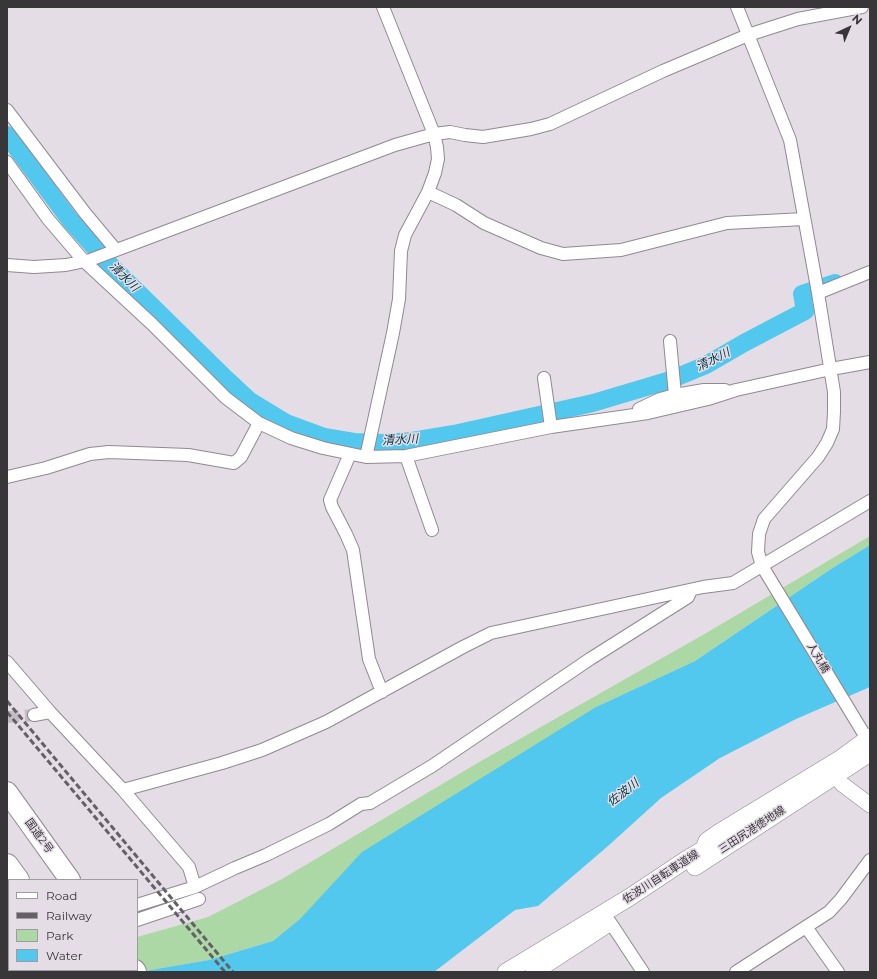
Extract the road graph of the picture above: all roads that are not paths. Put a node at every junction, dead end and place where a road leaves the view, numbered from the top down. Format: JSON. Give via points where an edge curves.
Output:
{"nodes":[{"id":1,"x":383,"y":7,"type":"edge"},
{"id":2,"x":737,"y":7,"type":"edge"},
{"id":3,"x":862,"y":7,"type":"edge"},
{"id":4,"x":748,"y":35,"type":"junction"},
{"id":5,"x":7,"y":110,"type":"edge"},
{"id":6,"x":434,"y":134,"type":"junction"},
{"id":7,"x":7,"y":162,"type":"edge"},
{"id":8,"x":428,"y":192,"type":"junction"},
{"id":9,"x":804,"y":219,"type":"junction"},
{"id":10,"x":113,"y":251,"type":"junction"},
{"id":11,"x":87,"y":261,"type":"junction"},
{"id":12,"x":7,"y":265,"type":"edge"},
{"id":13,"x":870,"y":272,"type":"edge"},
{"id":14,"x":818,"y":293,"type":"junction"},
{"id":15,"x":670,"y":341,"type":"dead end"},
{"id":16,"x":870,"y":362,"type":"edge"},
{"id":17,"x":831,"y":369,"type":"junction"},
{"id":18,"x":544,"y":378,"type":"dead end"},
{"id":19,"x":736,"y":390,"type":"junction"},
{"id":20,"x":675,"y":396,"type":"junction"},
{"id":21,"x":626,"y":416,"type":"junction"},
{"id":22,"x":259,"y":423,"type":"junction"},
{"id":23,"x":551,"y":427,"type":"junction"},
{"id":24,"x":350,"y":454,"type":"junction"},
{"id":25,"x":366,"y":455,"type":"junction"},
{"id":26,"x":406,"y":456,"type":"junction"},
{"id":27,"x":7,"y":477,"type":"edge"},
{"id":28,"x":870,"y":501,"type":"edge"},
{"id":29,"x":432,"y":530,"type":"dead end"},
{"id":30,"x":762,"y":566,"type":"junction"},
{"id":31,"x":691,"y":590,"type":"junction"},
{"id":32,"x":7,"y":662,"type":"edge"},
{"id":33,"x":382,"y":692,"type":"junction"},
{"id":34,"x":50,"y":712,"type":"junction"},
{"id":35,"x":34,"y":715,"type":"tunnel mouth"},
{"id":36,"x":867,"y":740,"type":"edge"},
{"id":37,"x":835,"y":775,"type":"junction"},
{"id":38,"x":123,"y":790,"type":"junction"},
{"id":39,"x":7,"y":792,"type":"edge"},
{"id":40,"x":870,"y":805,"type":"edge"},
{"id":41,"x":706,"y":854,"type":"junction"},
{"id":42,"x":870,"y":860,"type":"edge"},
{"id":43,"x":7,"y":865,"type":"edge"},
{"id":44,"x":17,"y":879,"type":"edge"},
{"id":45,"x":69,"y":879,"type":"edge"},
{"id":46,"x":195,"y":887,"type":"junction"},
{"id":47,"x":199,"y":900,"type":"dead end"},
{"id":48,"x":138,"y":905,"type":"edge"},
{"id":49,"x":138,"y":920,"type":"edge"},
{"id":50,"x":610,"y":922,"type":"junction"},
{"id":51,"x":806,"y":927,"type":"junction"},
{"id":52,"x":506,"y":972,"type":"edge"},
{"id":53,"x":534,"y":972,"type":"edge"},
{"id":54,"x":643,"y":972,"type":"edge"},
{"id":55,"x":736,"y":972,"type":"edge"},
{"id":56,"x":838,"y":972,"type":"edge"}],
"edges":[{"from":1,"to":6,"type":"street"},
{"from":2,"to":4,"type":"street","name":"人丸橋"},
{"from":3,"to":4,"type":"street","via":[[798,18]]},
{"from":4,"to":6,"type":"street","via":[[669,68],[550,124],[484,137],[450,132]]},
{"from":4,"to":9,"type":"street","name":"人丸橋","via":[[790,140]]},
{"from":5,"to":10,"type":"street"},
{"from":6,"to":8,"type":"street","via":[[438,159]]},
{"from":6,"to":10,"type":"street","via":[[395,145]]},
{"from":7,"to":11,"type":"street","via":[[48,219]]},
{"from":8,"to":9,"type":"street","via":[[456,205],[484,223],[541,248],[563,254],[621,250],[727,223]]},
{"from":8,"to":25,"type":"street","via":[[404,235],[399,299]]},
{"from":9,"to":14,"type":"street","name":"人丸橋"},
{"from":10,"to":11,"type":"street"},
{"from":11,"to":12,"type":"street","via":[[34,268]]},
{"from":11,"to":22,"type":"street","via":[[226,398]]},
{"from":13,"to":14,"type":"street"},
{"from":14,"to":17,"type":"street","name":"人丸橋"},
{"from":15,"to":20,"type":"street"},
{"from":16,"to":17,"type":"street"},
{"from":17,"to":19,"type":"street"},
{"from":17,"to":30,"type":"street","name":"人丸橋","via":[[834,405],[832,429],[818,457],[764,519],[759,534],[758,552]]},
{"from":18,"to":23,"type":"street"},
{"from":19,"to":20,"type":"street","via":[[704,390]]},
{"from":19,"to":21,"type":"street","via":[[708,399]]},
{"from":20,"to":21,"type":"street","via":[[660,399]]},
{"from":21,"to":23,"type":"street"},
{"from":22,"to":24,"type":"street","via":[[291,438]]},
{"from":22,"to":27,"type":"street","via":[[241,457],[234,463],[188,456],[109,452],[90,454]]},
{"from":23,"to":26,"type":"street"},
{"from":24,"to":25,"type":"street"},
{"from":24,"to":33,"type":"street","via":[[330,500],[353,550],[369,659]]},
{"from":25,"to":26,"type":"street"},
{"from":26,"to":29,"type":"street"},
{"from":28,"to":30,"type":"street"},
{"from":30,"to":31,"type":"street","via":[[733,583]]},
{"from":30,"to":36,"type":"street","name":"人丸橋"},
{"from":31,"to":33,"type":"street","via":[[491,634]]},
{"from":31,"to":46,"type":"street","via":[[688,597],[432,766],[329,824]]},
{"from":32,"to":34,"type":"street"},
{"from":33,"to":38,"type":"street","via":[[326,722],[262,750]]},
{"from":34,"to":35,"type":"street"},
{"from":34,"to":38,"type":"street"},
{"from":36,"to":37,"type":"main road","name":"三田尻港徳地線"},
{"from":36,"to":41,"type":"main road","name":"佐波川自転車道線","via":[[707,841]]},
{"from":37,"to":40,"type":"street","via":[[842,784]]},
{"from":37,"to":41,"type":"main road","name":"三田尻港徳地線"},
{"from":38,"to":46,"type":"street","via":[[189,867]]},
{"from":39,"to":45,"type":"highway","name":"国道2号"},
{"from":41,"to":50,"type":"main road","name":"三田尻港徳地線"},
{"from":41,"to":52,"type":"main road","name":"佐波川自転車道線","via":[[687,858],[630,897]]},
{"from":42,"to":51,"type":"street","via":[[841,899],[828,912]]},
{"from":43,"to":44,"type":"highway"},
{"from":46,"to":48,"type":"street"},
{"from":47,"to":49,"type":"street"},
{"from":50,"to":53,"type":"main road","name":"三田尻港徳地線"},
{"from":50,"to":54,"type":"street"},
{"from":51,"to":55,"type":"street"},
{"from":51,"to":56,"type":"street"}]}
